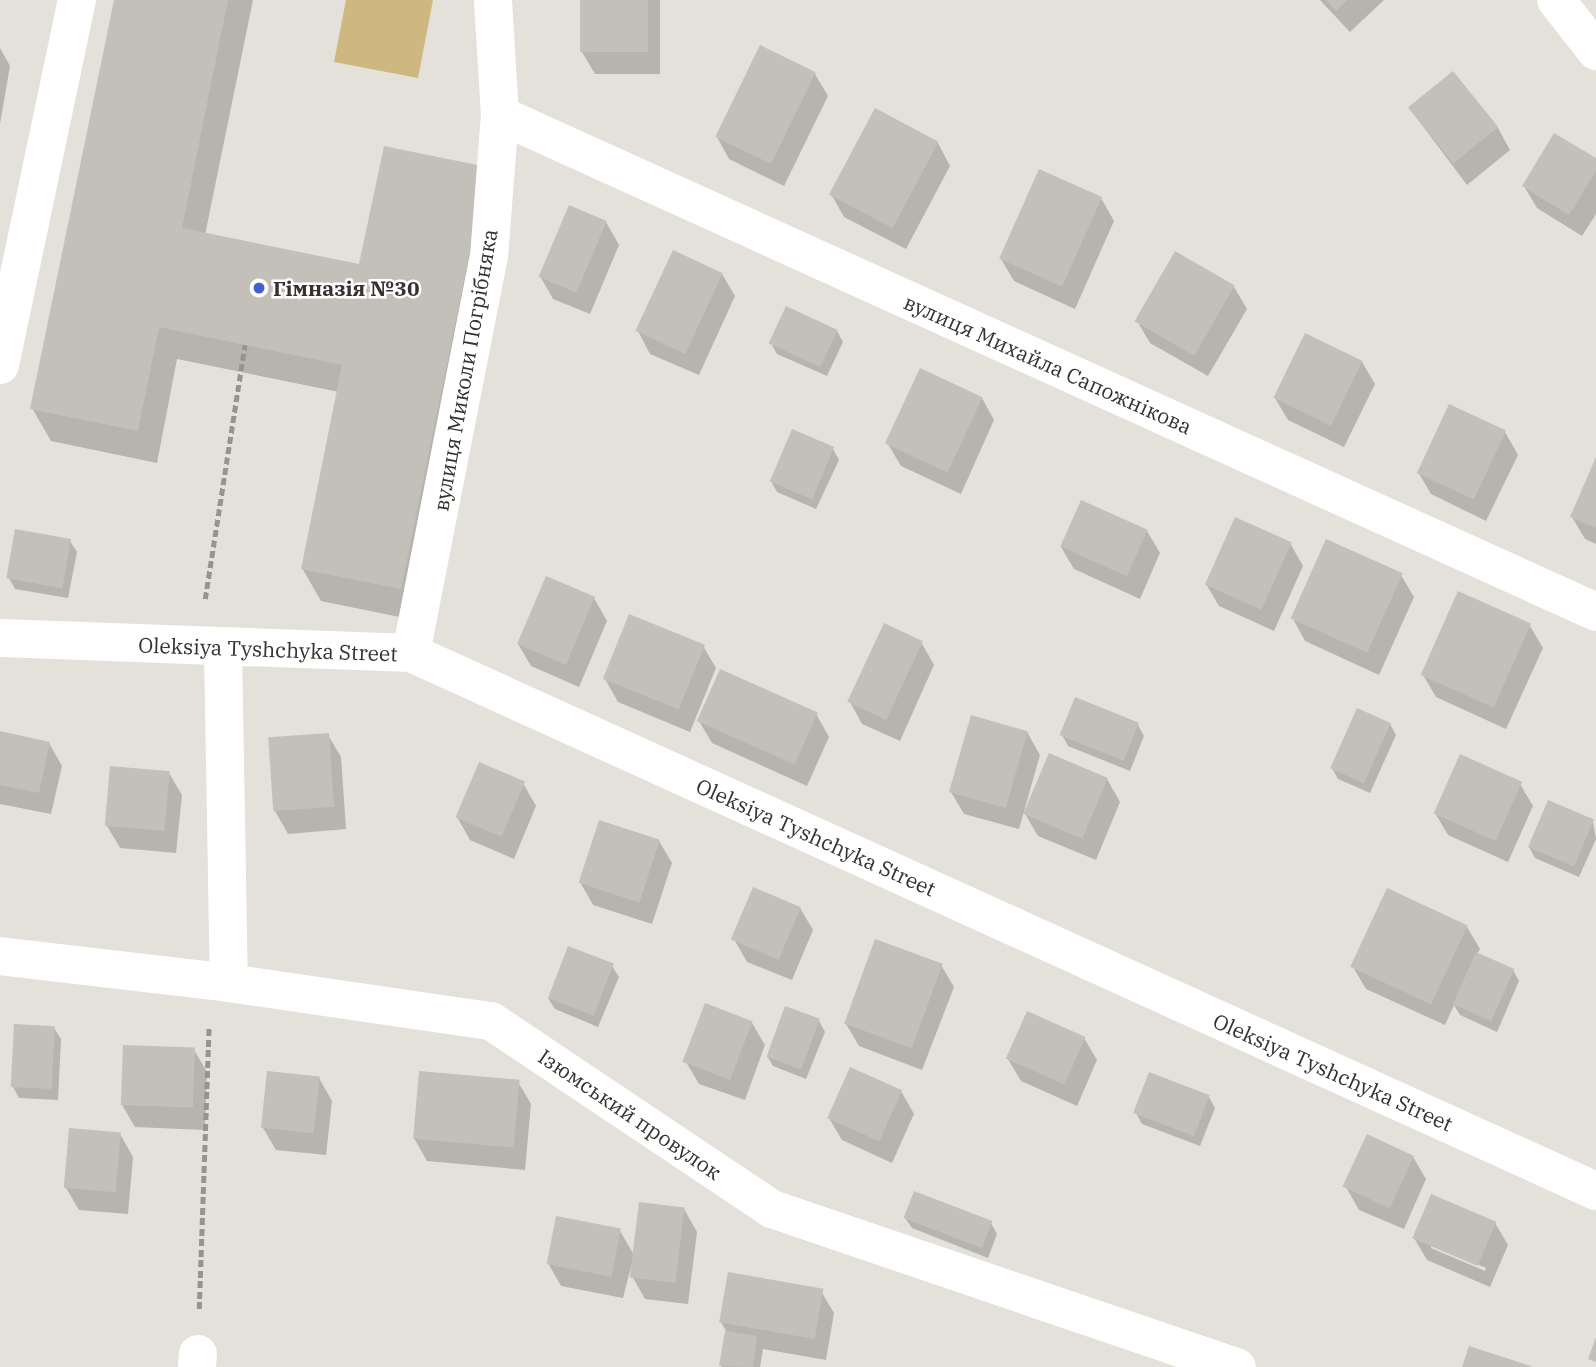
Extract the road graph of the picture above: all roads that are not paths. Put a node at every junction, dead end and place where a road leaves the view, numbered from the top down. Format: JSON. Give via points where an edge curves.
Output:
{"nodes":[{"id":1,"x":76,"y":0,"type":"edge"},
{"id":2,"x":492,"y":0,"type":"edge"},
{"id":3,"x":1556,"y":0,"type":"edge"},
{"id":4,"x":1594,"y":43,"type":"edge"},
{"id":5,"x":500,"y":115,"type":"junction"},
{"id":6,"x":0,"y":365,"type":"edge"},
{"id":7,"x":1596,"y":612,"type":"edge"},
{"id":8,"x":0,"y":638,"type":"edge"},
{"id":9,"x":223,"y":648,"type":"junction"},
{"id":10,"x":411,"y":653,"type":"junction"},
{"id":11,"x":0,"y":957,"type":"edge"},
{"id":12,"x":220,"y":982,"type":"junction"},
{"id":13,"x":1596,"y":1191,"type":"edge"},
{"id":14,"x":1237,"y":1367,"type":"edge"}],
"edges":[{"from":1,"to":6,"type":"street"},
{"from":2,"to":5,"type":"street","name":"вулиця Миколи Погрібняка"},
{"from":3,"to":4,"type":"street"},
{"from":5,"to":7,"type":"street","name":"вулиця Михайла Сапожнікова"},
{"from":5,"to":10,"type":"street","name":"вулиця Миколи Погрібняка","via":[[489,257]]},
{"from":8,"to":9,"type":"street","name":"Oleksiya Tyshchyka Street"},
{"from":9,"to":10,"type":"street","name":"Oleksiya Tyshchyka Street"},
{"from":9,"to":12,"type":"street"},
{"from":10,"to":13,"type":"street","name":"Oleksiya Tyshchyka Street"},
{"from":11,"to":12,"type":"street","name":"Ізюмський провулок"},
{"from":12,"to":14,"type":"street","name":"Ізюмський провулок","via":[[491,1021],[772,1209]]}]}
